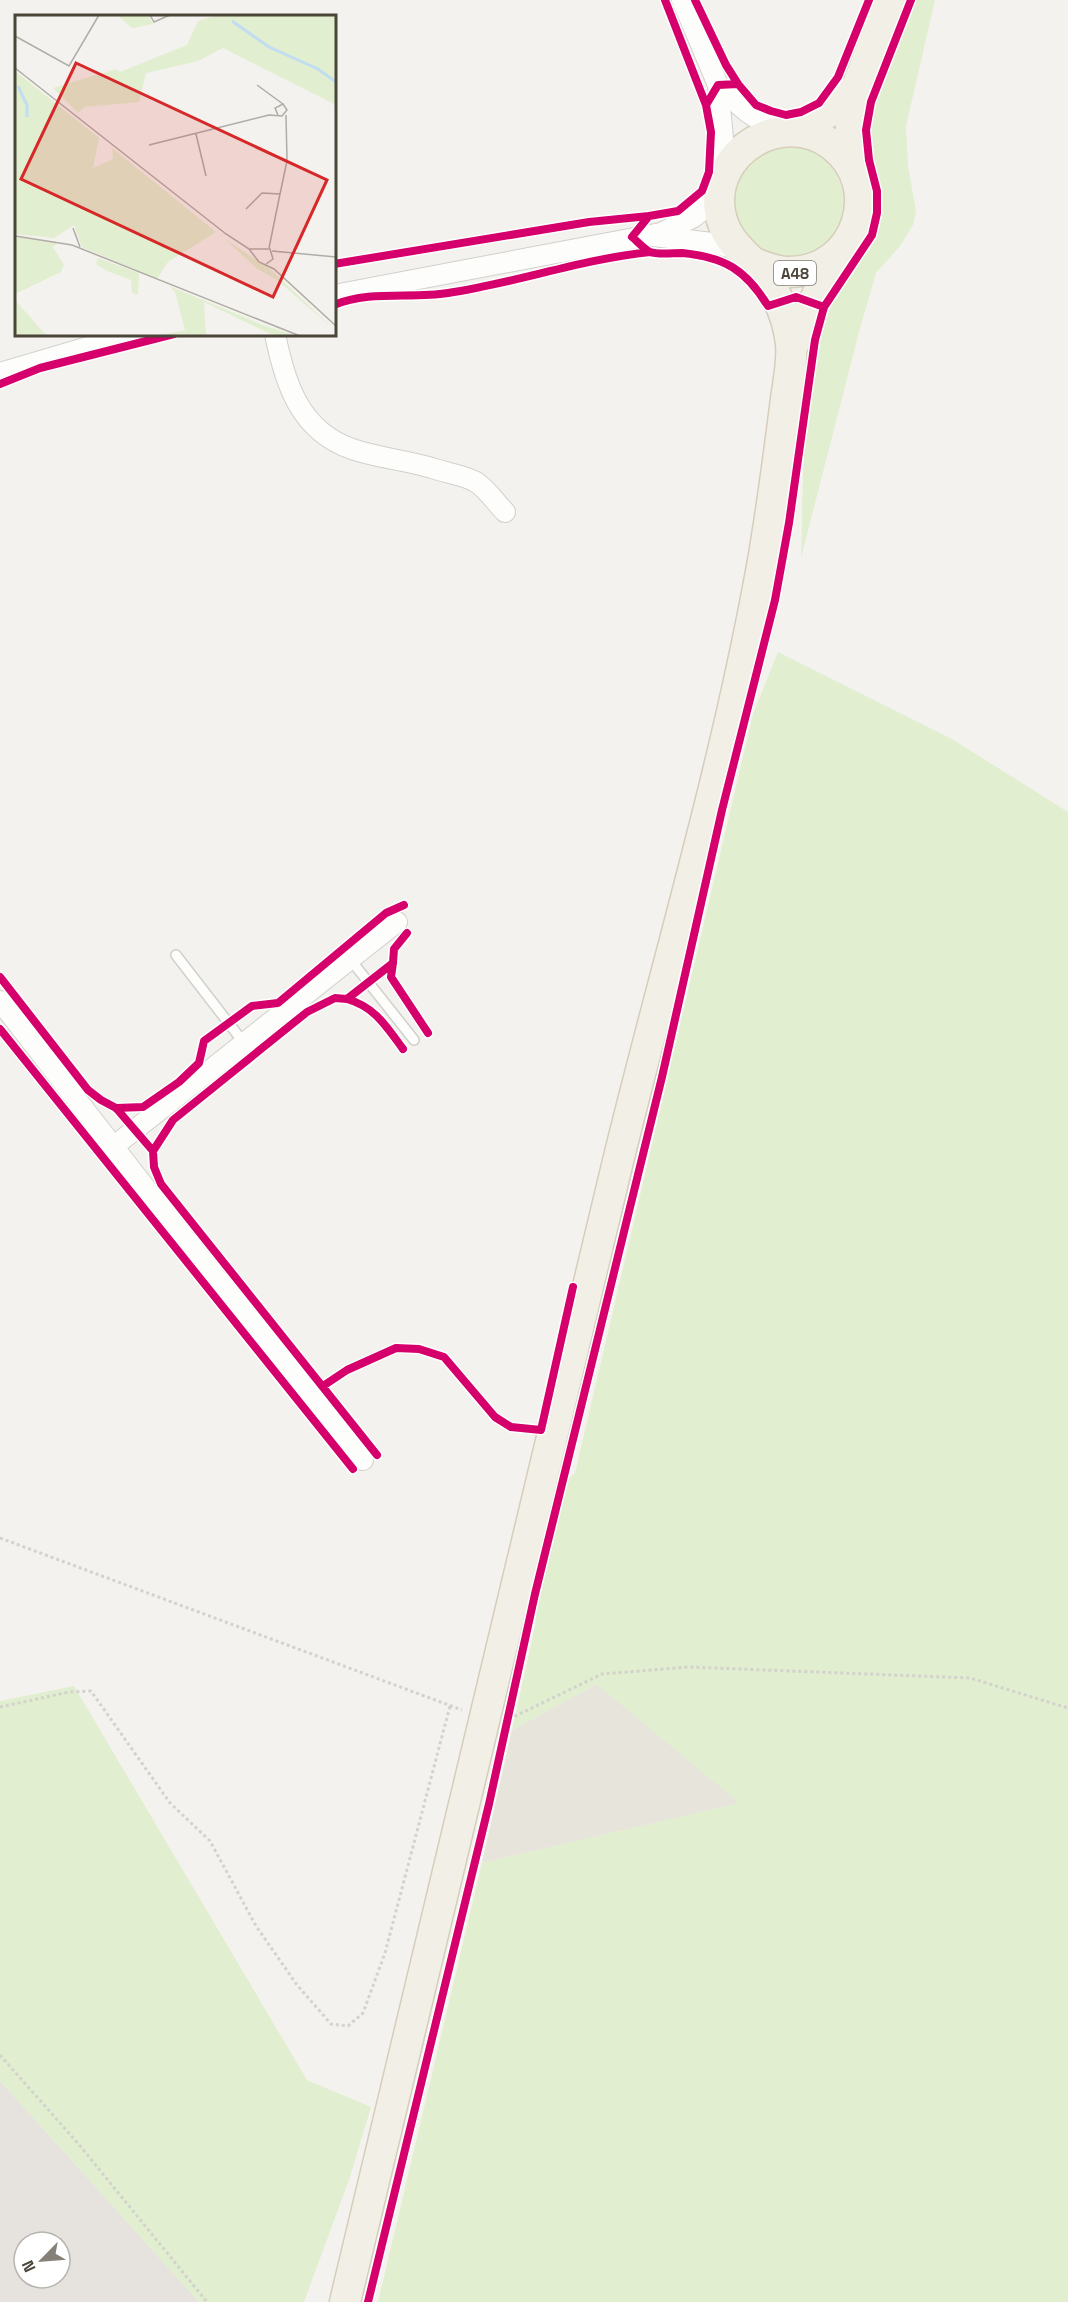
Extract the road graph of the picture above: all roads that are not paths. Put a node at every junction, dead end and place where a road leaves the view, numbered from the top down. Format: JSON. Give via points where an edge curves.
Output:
{"nodes":[{"id":1,"x":681,"y":0,"type":"edge"},
{"id":2,"x":890,"y":0,"type":"edge"},
{"id":3,"x":718,"y":85,"type":"junction"},
{"id":4,"x":856,"y":87,"type":"junction"},
{"id":5,"x":789,"y":131,"type":"junction"},
{"id":6,"x":850,"y":164,"type":"junction"},
{"id":7,"x":723,"y":184,"type":"junction"},
{"id":8,"x":644,"y":235,"type":"junction"},
{"id":9,"x":744,"y":256,"type":"junction"},
{"id":10,"x":836,"y":256,"type":"junction"},
{"id":11,"x":336,"y":295,"type":"edge"},
{"id":12,"x":125,"y":336,"type":"edge"},
{"id":13,"x":275,"y":336,"type":"edge"},
{"id":14,"x":792,"y":347,"type":"junction"},
{"id":15,"x":0,"y":373,"type":"edge"},
{"id":16,"x":505,"y":512,"type":"dead end"},
{"id":17,"x":397,"y":922,"type":"dead end"},
{"id":18,"x":176,"y":956,"type":"dead end"},
{"id":19,"x":350,"y":959,"type":"junction"},
{"id":20,"x":0,"y":1001,"type":"edge"},
{"id":21,"x":414,"y":1040,"type":"dead end"},
{"id":22,"x":244,"y":1043,"type":"junction"},
{"id":23,"x":113,"y":1147,"type":"junction"},
{"id":24,"x":363,"y":1460,"type":"dead end"},
{"id":25,"x":345,"y":2302,"type":"edge"}],
"edges":[{"from":1,"to":3,"type":"street"},
{"from":2,"to":4,"type":"main road","number":"A48"},
{"from":3,"to":5,"type":"street","via":[[760,123]]},
{"from":3,"to":7,"type":"street"},
{"from":4,"to":5,"type":"main road","number":"A48","via":[[829,112]]},
{"from":4,"to":6,"type":"main road","number":"A48"},
{"from":5,"to":6,"type":"main road","number":"A48","via":[[816,136],[835,147]]},
{"from":5,"to":7,"type":"main road","number":"A48","via":[[765,135],[749,144],[736,156]]},
{"from":6,"to":10,"type":"main road","number":"A48","via":[[861,202],[858,222],[850,240]]},
{"from":7,"to":8,"type":"street","via":[[710,206],[694,217],[661,233]]},
{"from":7,"to":9,"type":"main road","number":"A48","via":[[720,216],[726,233]]},
{"from":8,"to":9,"type":"street","via":[[712,243]]},
{"from":8,"to":11,"type":"street"},
{"from":9,"to":10,"type":"main road","number":"A48","via":[[772,271],[795,273]]},
{"from":9,"to":14,"type":"main road","number":"A48","via":[[766,279],[779,301]]},
{"from":10,"to":14,"type":"main road","number":"A48"},
{"from":12,"to":15,"type":"street"},
{"from":13,"to":16,"type":"street","via":[[290,389],[305,415],[330,440],[476,482]]},
{"from":14,"to":25,"type":"main road","number":"A48","via":[[773,498],[745,653],[620,1154],[502,1719]]},
{"from":17,"to":19,"type":"street"},
{"from":18,"to":22,"type":"lane"},
{"from":19,"to":21,"type":"lane"},
{"from":19,"to":22,"type":"street"},
{"from":20,"to":23,"type":"street"},
{"from":22,"to":23,"type":"street"},
{"from":23,"to":24,"type":"street"}]}
